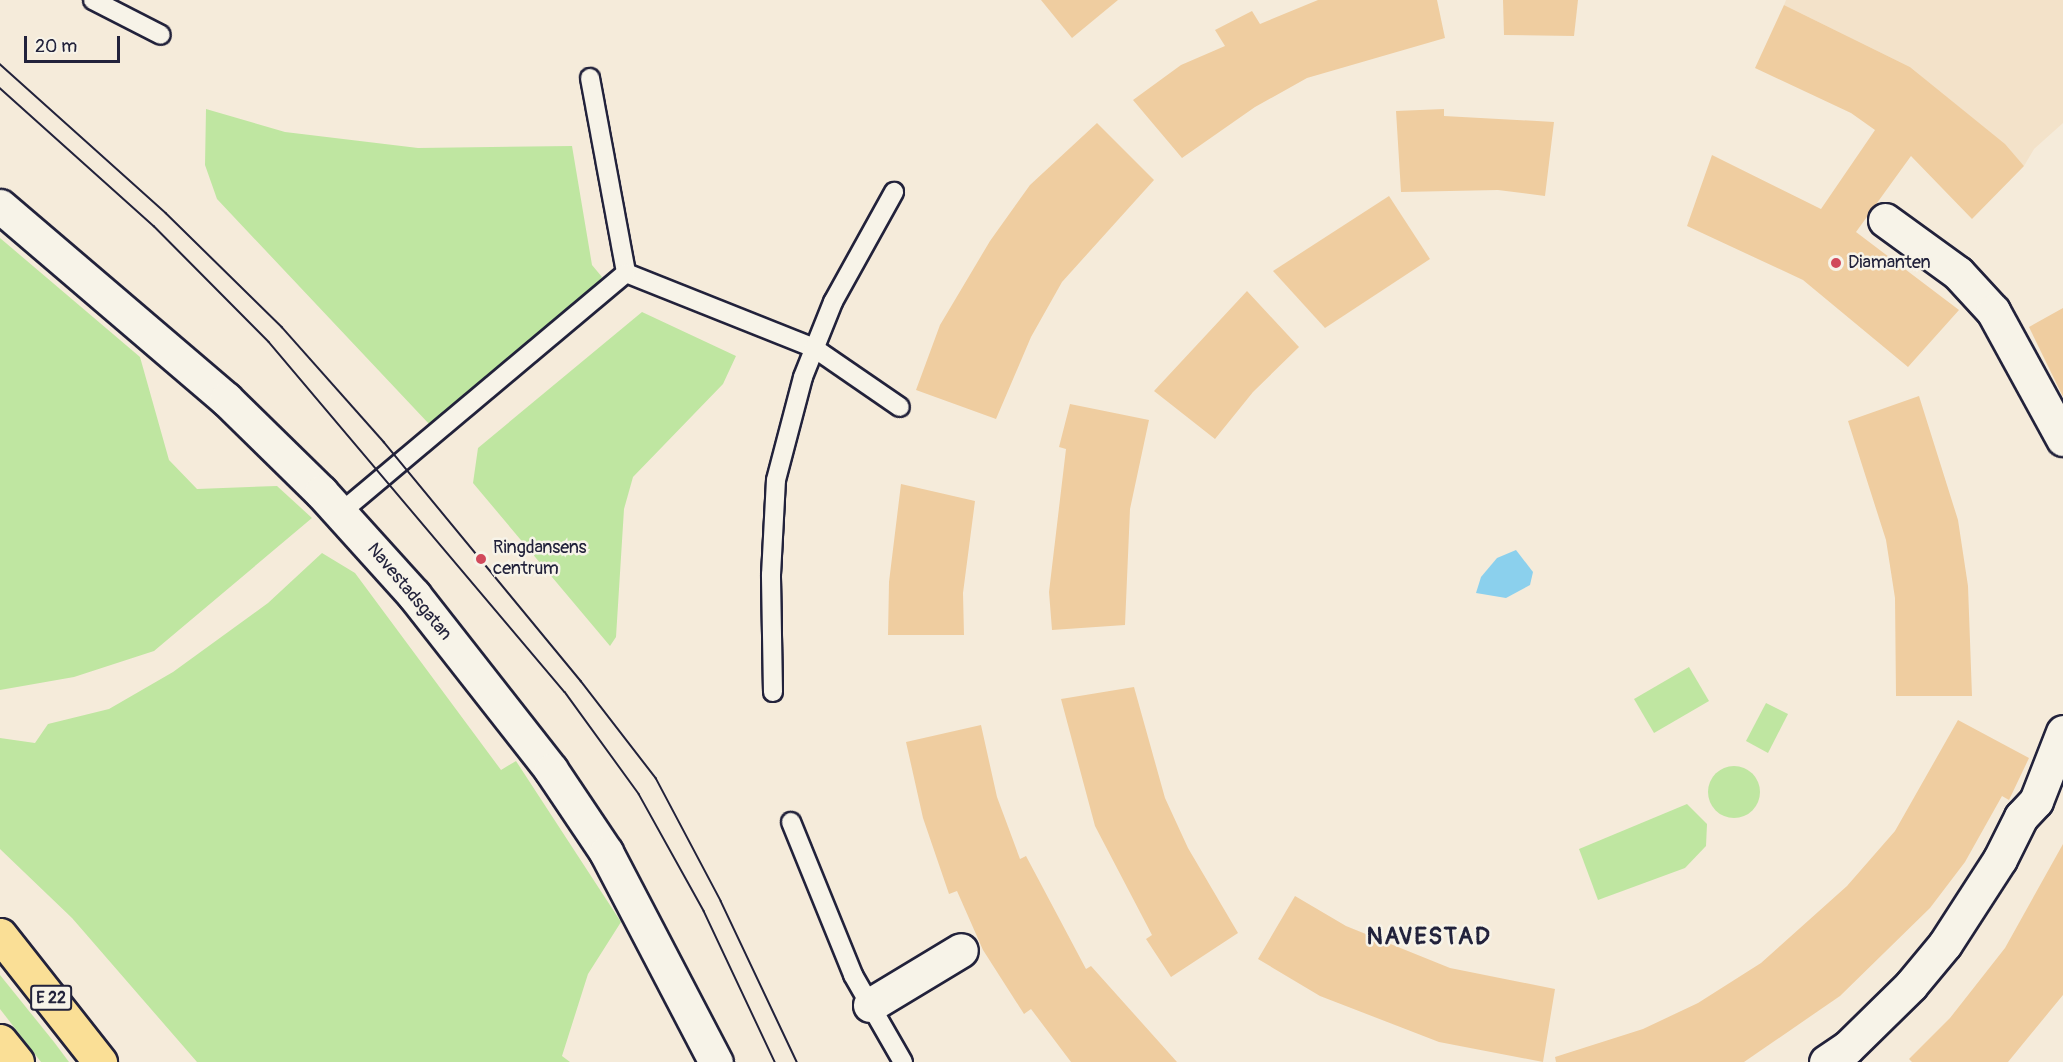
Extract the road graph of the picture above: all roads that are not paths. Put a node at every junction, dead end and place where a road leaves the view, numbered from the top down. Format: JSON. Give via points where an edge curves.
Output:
{"nodes":[{"id":1,"x":93,"y":0,"type":"edge"},
{"id":2,"x":160,"y":34,"type":"dead end"},
{"id":3,"x":590,"y":78,"type":"dead end"},
{"id":4,"x":894,"y":192,"type":"dead end"},
{"id":5,"x":0,"y":206,"type":"edge"},
{"id":6,"x":1885,"y":220,"type":"dead end"},
{"id":7,"x":626,"y":273,"type":"junction"},
{"id":8,"x":814,"y":348,"type":"junction"},
{"id":9,"x":900,"y":407,"type":"dead end"},
{"id":10,"x":2063,"y":440,"type":"edge"},
{"id":11,"x":340,"y":513,"type":"junction"},
{"id":12,"x":773,"y":692,"type":"dead end"},
{"id":13,"x":2063,"y":732,"type":"edge"},
{"id":14,"x":791,"y":822,"type":"dead end"},
{"id":15,"x":0,"y":935,"type":"edge"},
{"id":16,"x":961,"y":950,"type":"dead end"},
{"id":17,"x":870,"y":1005,"type":"junction"},
{"id":18,"x":0,"y":1041,"type":"edge"},
{"id":19,"x":17,"y":1062,"type":"edge"},
{"id":20,"x":100,"y":1062,"type":"edge"},
{"id":21,"x":716,"y":1062,"type":"edge"},
{"id":22,"x":903,"y":1062,"type":"edge"},
{"id":23,"x":1826,"y":1062,"type":"edge"}],
"edges":[{"from":1,"to":2,"type":"lane"},
{"from":3,"to":7,"type":"lane"},
{"from":4,"to":8,"type":"lane","via":[[833,302]]},
{"from":5,"to":11,"type":"street","name":"Navestadsgatan","via":[[226,399]]},
{"from":6,"to":10,"type":"street","via":[[1958,273],[1993,311]]},
{"from":7,"to":8,"type":"lane"},
{"from":7,"to":11,"type":"lane"},
{"from":8,"to":9,"type":"lane"},
{"from":8,"to":12,"type":"lane","via":[[776,480],[771,575]]},
{"from":11,"to":21,"type":"street","name":"Navestadsgatan","via":[[414,595],[551,770],[606,852]]},
{"from":13,"to":23,"type":"street","via":[[2036,801],[2021,817],[2001,859],[1945,944],[1911,985],[1847,1048]]},
{"from":14,"to":17,"type":"lane","via":[[823,908]]},
{"from":15,"to":20,"type":"highway","number":"E 22"},
{"from":16,"to":17,"type":"street"},
{"from":17,"to":22,"type":"lane"},
{"from":18,"to":19,"type":"highway"}]}
